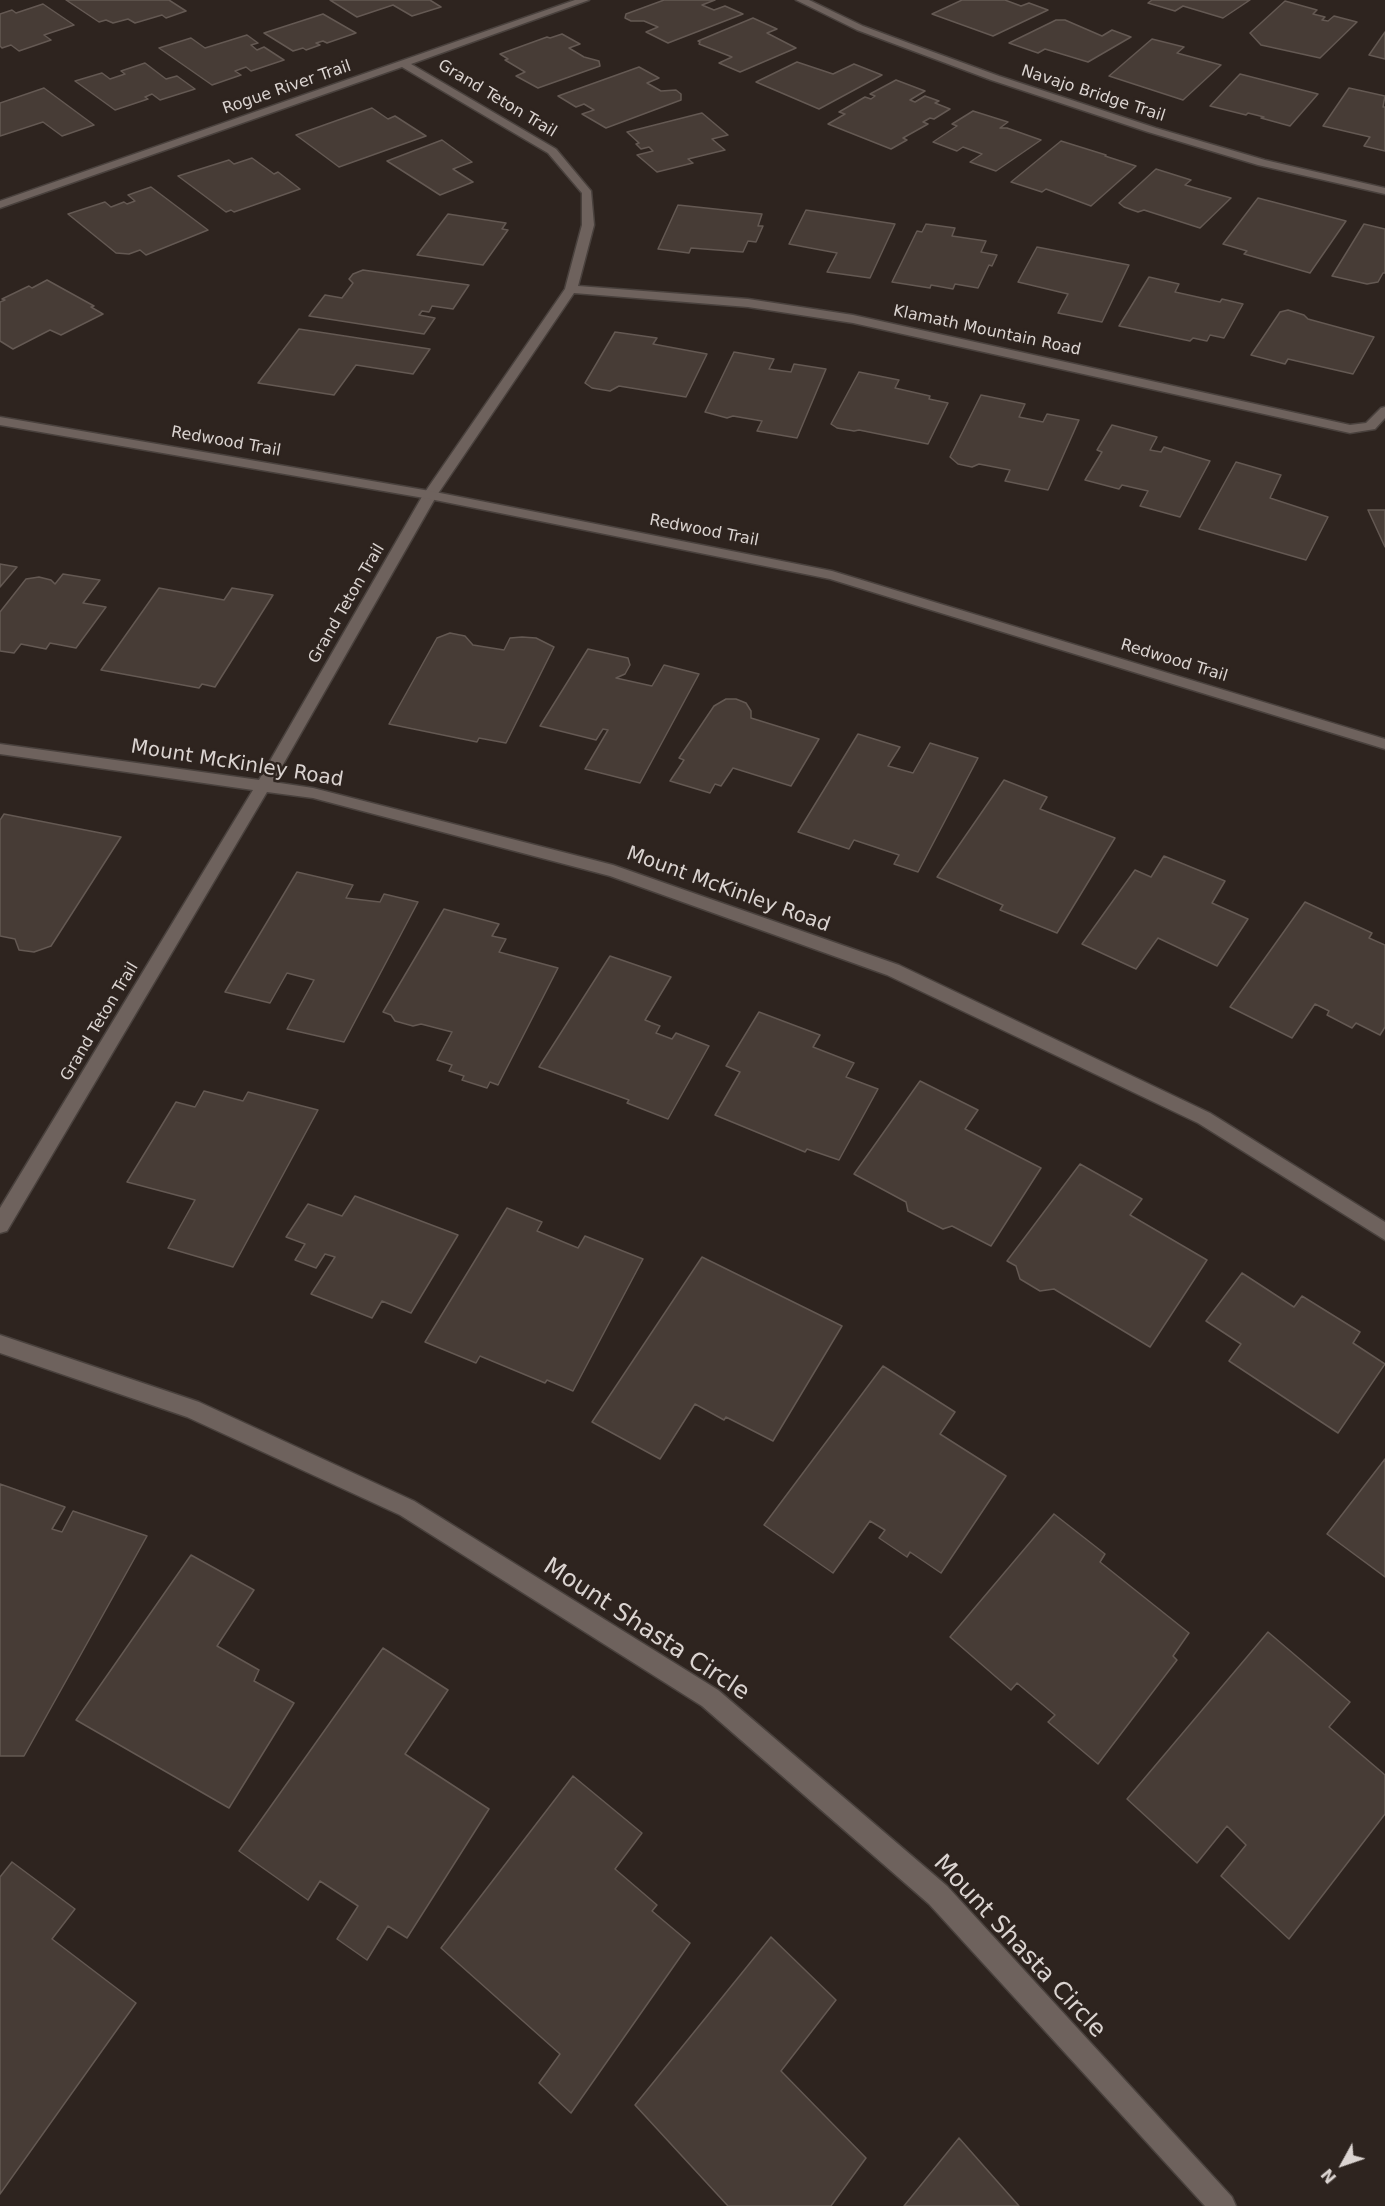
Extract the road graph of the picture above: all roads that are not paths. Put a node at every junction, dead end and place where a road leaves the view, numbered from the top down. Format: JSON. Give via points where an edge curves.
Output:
{"nodes":[{"id":1,"x":584,"y":0,"type":"edge"},
{"id":2,"x":801,"y":0,"type":"edge"},
{"id":3,"x":403,"y":64,"type":"junction"},
{"id":4,"x":1385,"y":191,"type":"edge"},
{"id":5,"x":0,"y":205,"type":"edge"},
{"id":6,"x":571,"y":289,"type":"junction"},
{"id":7,"x":1385,"y":411,"type":"edge"},
{"id":8,"x":0,"y":421,"type":"edge"},
{"id":9,"x":430,"y":495,"type":"junction"},
{"id":10,"x":1385,"y":744,"type":"edge"},
{"id":11,"x":0,"y":750,"type":"edge"},
{"id":12,"x":263,"y":786,"type":"junction"},
{"id":13,"x":0,"y":1225,"type":"edge"},
{"id":14,"x":1385,"y":1232,"type":"edge"},
{"id":15,"x":0,"y":1344,"type":"edge"},
{"id":16,"x":1222,"y":2206,"type":"edge"}],
"edges":[{"from":1,"to":3,"type":"street","name":"Rogue River Trail"},
{"from":2,"to":4,"type":"street","name":"Navajo Bridge Trail","via":[[911,47],[1141,126],[1262,163]]},
{"from":3,"to":5,"type":"street","name":"Rogue River Trail"},
{"from":3,"to":6,"type":"street","name":"Grand Teton Trail","via":[[552,152],[587,193],[588,225]]},
{"from":6,"to":7,"type":"street","name":"Klamath Mountain Road","via":[[748,303],[853,319],[1350,429],[1370,426]]},
{"from":6,"to":9,"type":"street","name":"Grand Teton Trail"},
{"from":8,"to":9,"type":"street","name":"Redwood Trail"},
{"from":9,"to":10,"type":"street","name":"Redwood Trail","via":[[832,575]]},
{"from":9,"to":12,"type":"street","name":"Grand Teton Trail"},
{"from":11,"to":12,"type":"street","name":"Mount McKinley Road"},
{"from":12,"to":13,"type":"street","name":"Grand Teton Trail"},
{"from":12,"to":14,"type":"street","name":"Mount McKinley Road","via":[[313,793],[612,871],[892,970],[1204,1118]]},
{"from":15,"to":16,"type":"street","name":"Mount Shasta Circle","via":[[192,1409],[407,1508],[710,1698],[938,1895]]}]}
